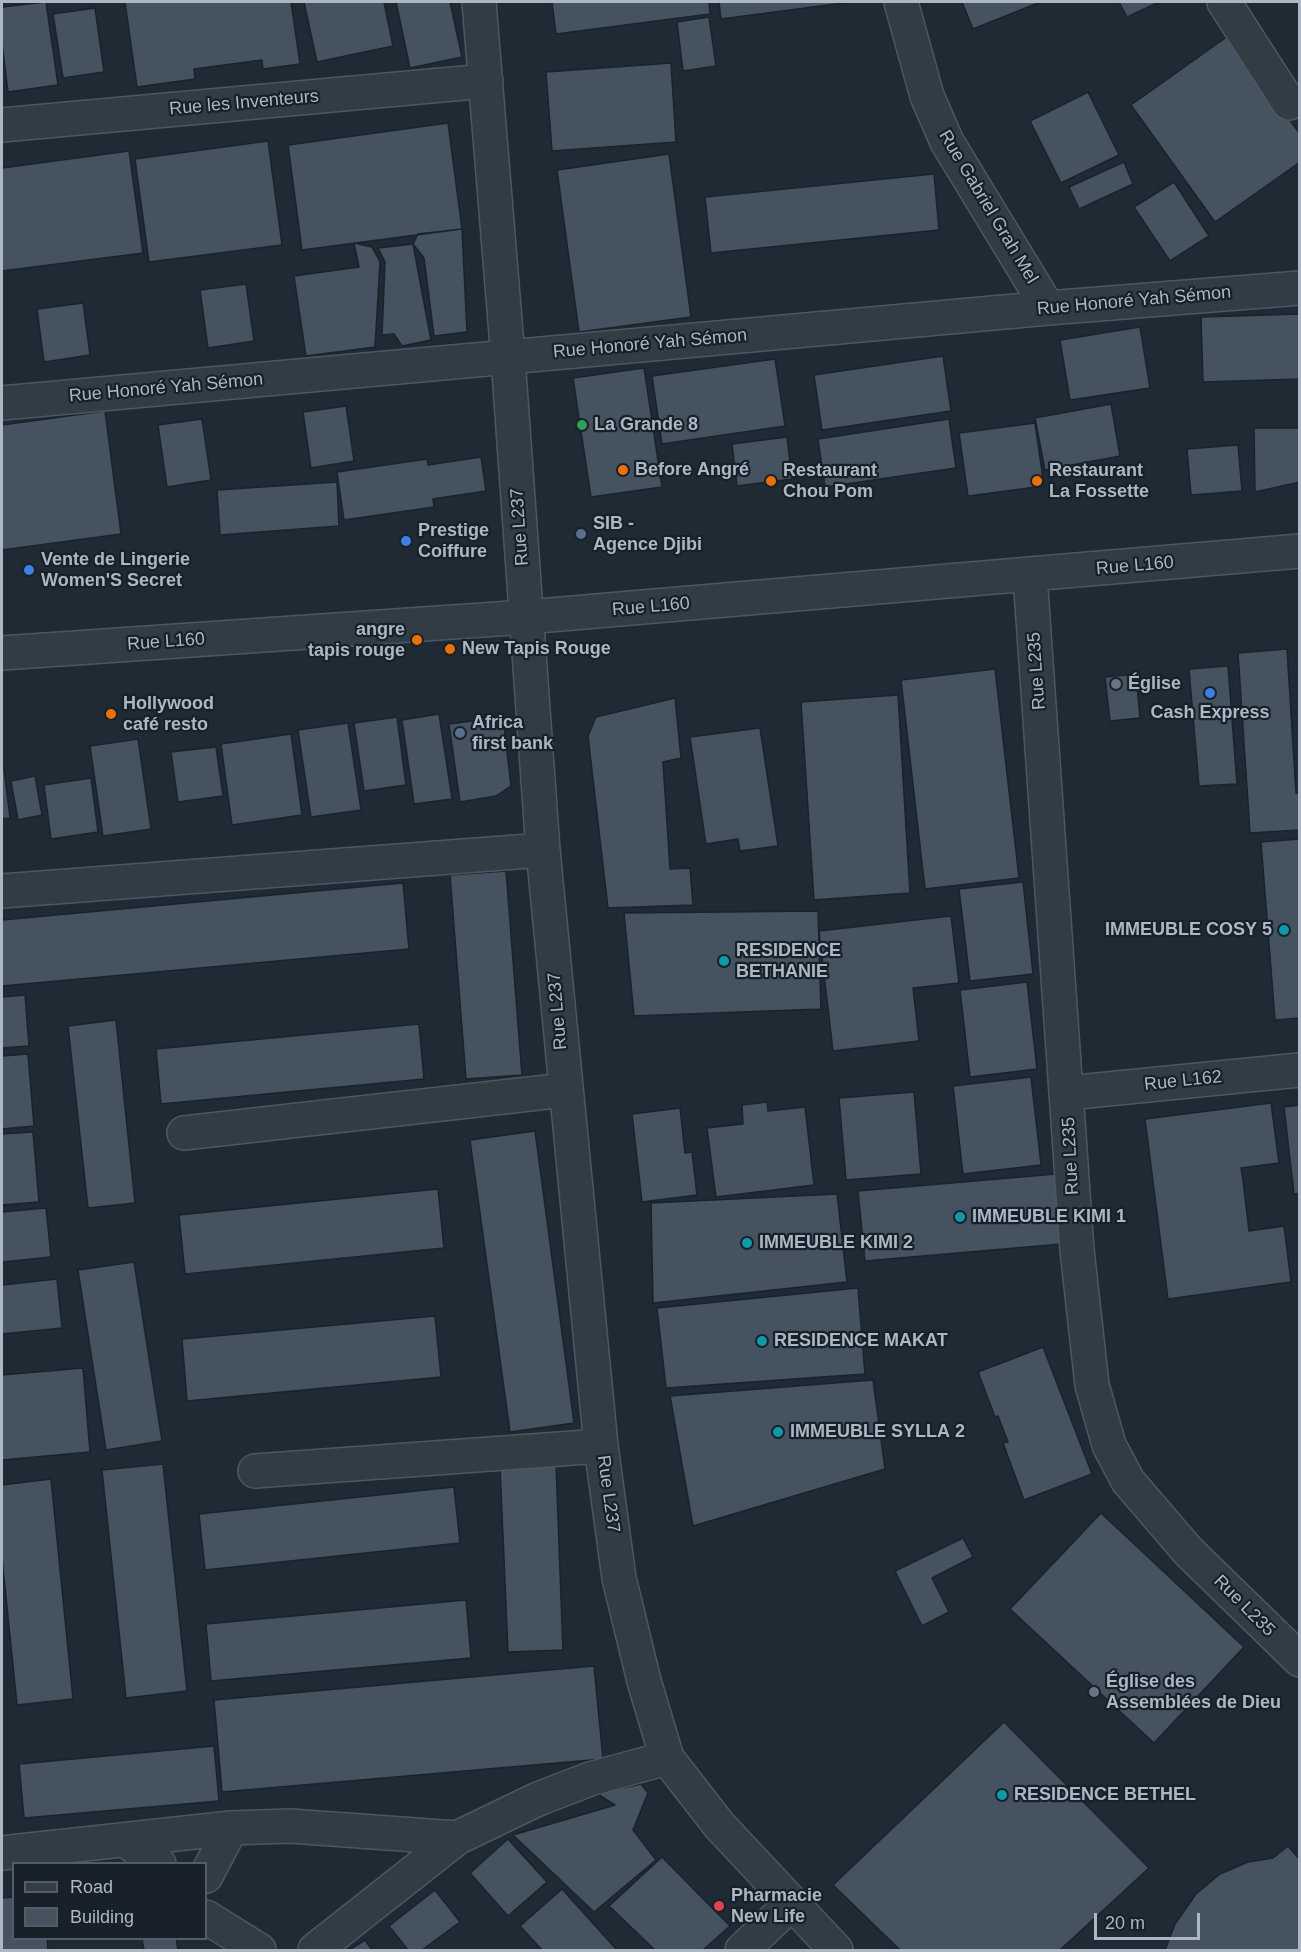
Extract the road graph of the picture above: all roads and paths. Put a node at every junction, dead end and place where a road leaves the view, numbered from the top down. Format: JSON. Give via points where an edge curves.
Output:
{"nodes":[{"id":1,"x":479,"y":2,"type":"edge"},
{"id":2,"x":900,"y":2,"type":"edge"},
{"id":3,"x":1224,"y":2,"type":"edge"},
{"id":4,"x":486,"y":81,"type":"junction"},
{"id":5,"x":1289,"y":103,"type":"dead end"},
{"id":6,"x":2,"y":125,"type":"edge"},
{"id":7,"x":1299,"y":288,"type":"edge"},
{"id":8,"x":1048,"y":308,"type":"junction"},
{"id":9,"x":508,"y":358,"type":"junction"},
{"id":10,"x":2,"y":403,"type":"edge"},
{"id":11,"x":1299,"y":551,"type":"edge"},
{"id":12,"x":1030,"y":576,"type":"junction"},
{"id":13,"x":526,"y":617,"type":"junction"},
{"id":14,"x":2,"y":653,"type":"edge"},
{"id":15,"x":543,"y":849,"type":"junction"},
{"id":16,"x":2,"y":891,"type":"edge"},
{"id":17,"x":1299,"y":1070,"type":"edge"},
{"id":18,"x":565,"y":1090,"type":"junction"},
{"id":19,"x":1068,"y":1093,"type":"junction"},
{"id":20,"x":184,"y":1132,"type":"dead end"},
{"id":21,"x":601,"y":1446,"type":"junction"},
{"id":22,"x":255,"y":1471,"type":"dead end"},
{"id":23,"x":1299,"y":1660,"type":"edge"},
{"id":24,"x":667,"y":1758,"type":"junction"},
{"id":25,"x":231,"y":1828,"type":"junction"},
{"id":26,"x":457,"y":1838,"type":"junction"},
{"id":27,"x":126,"y":1841,"type":"junction"},
{"id":28,"x":2,"y":1853,"type":"edge"},
{"id":29,"x":158,"y":1862,"type":"edge"},
{"id":30,"x":207,"y":1874,"type":"edge"},
{"id":31,"x":790,"y":1904,"type":"junction"},
{"id":32,"x":207,"y":1918,"type":"edge"},
{"id":33,"x":207,"y":1924,"type":"edge"},
{"id":34,"x":211,"y":1950,"type":"edge"},
{"id":35,"x":259,"y":1950,"type":"edge"},
{"id":36,"x":315,"y":1950,"type":"edge"},
{"id":37,"x":742,"y":1950,"type":"edge"},
{"id":38,"x":836,"y":1950,"type":"edge"}],
"edges":[{"from":1,"to":4,"type":"street","name":"Rue L237"},
{"from":2,"to":8,"type":"street","name":"Rue Gabriel Grah Mel","via":[[927,96],[947,142]]},
{"from":3,"to":5,"type":"street"},
{"from":4,"to":6,"type":"street","name":"Rue les Inventeurs"},
{"from":4,"to":9,"type":"street","name":"Rue L237"},
{"from":7,"to":8,"type":"street","name":"Rue Honoré Yah Sémon"},
{"from":8,"to":9,"type":"street","name":"Rue Honoré Yah Sémon"},
{"from":9,"to":10,"type":"street","name":"Rue Honoré Yah Sémon"},
{"from":9,"to":13,"type":"street","name":"Rue L237"},
{"from":11,"to":12,"type":"street","name":"Rue L160"},
{"from":12,"to":13,"type":"street","name":"Rue L160"},
{"from":12,"to":19,"type":"street","name":"Rue L235"},
{"from":13,"to":14,"type":"street","name":"Rue L160"},
{"from":13,"to":15,"type":"street","name":"Rue L237"},
{"from":15,"to":16,"type":"street"},
{"from":15,"to":18,"type":"street","name":"Rue L237"},
{"from":17,"to":19,"type":"street","name":"Rue L162"},
{"from":18,"to":20,"type":"street"},
{"from":18,"to":21,"type":"street","name":"Rue L237"},
{"from":19,"to":23,"type":"street","name":"Rue L235","via":[[1077,1250],[1091,1374],[1108,1445],[1128,1481],[1188,1551]]},
{"from":21,"to":22,"type":"street"},
{"from":21,"to":24,"type":"street","name":"Rue L237","via":[[620,1578]]},
{"from":24,"to":26,"type":"street","via":[[591,1779],[538,1799]]},
{"from":24,"to":31,"type":"street","name":"Rue L237","via":[[719,1825]]},
{"from":25,"to":26,"type":"street","via":[[290,1826]]},
{"from":25,"to":27,"type":"street"},
{"from":25,"to":30,"type":"street"},
{"from":26,"to":36,"type":"street"},
{"from":27,"to":28,"type":"street"},
{"from":27,"to":29,"type":"street"},
{"from":31,"to":37,"type":"street"},
{"from":31,"to":38,"type":"street","name":"Rue L237"},
{"from":32,"to":35,"type":"street"},
{"from":33,"to":34,"type":"street"}]}
